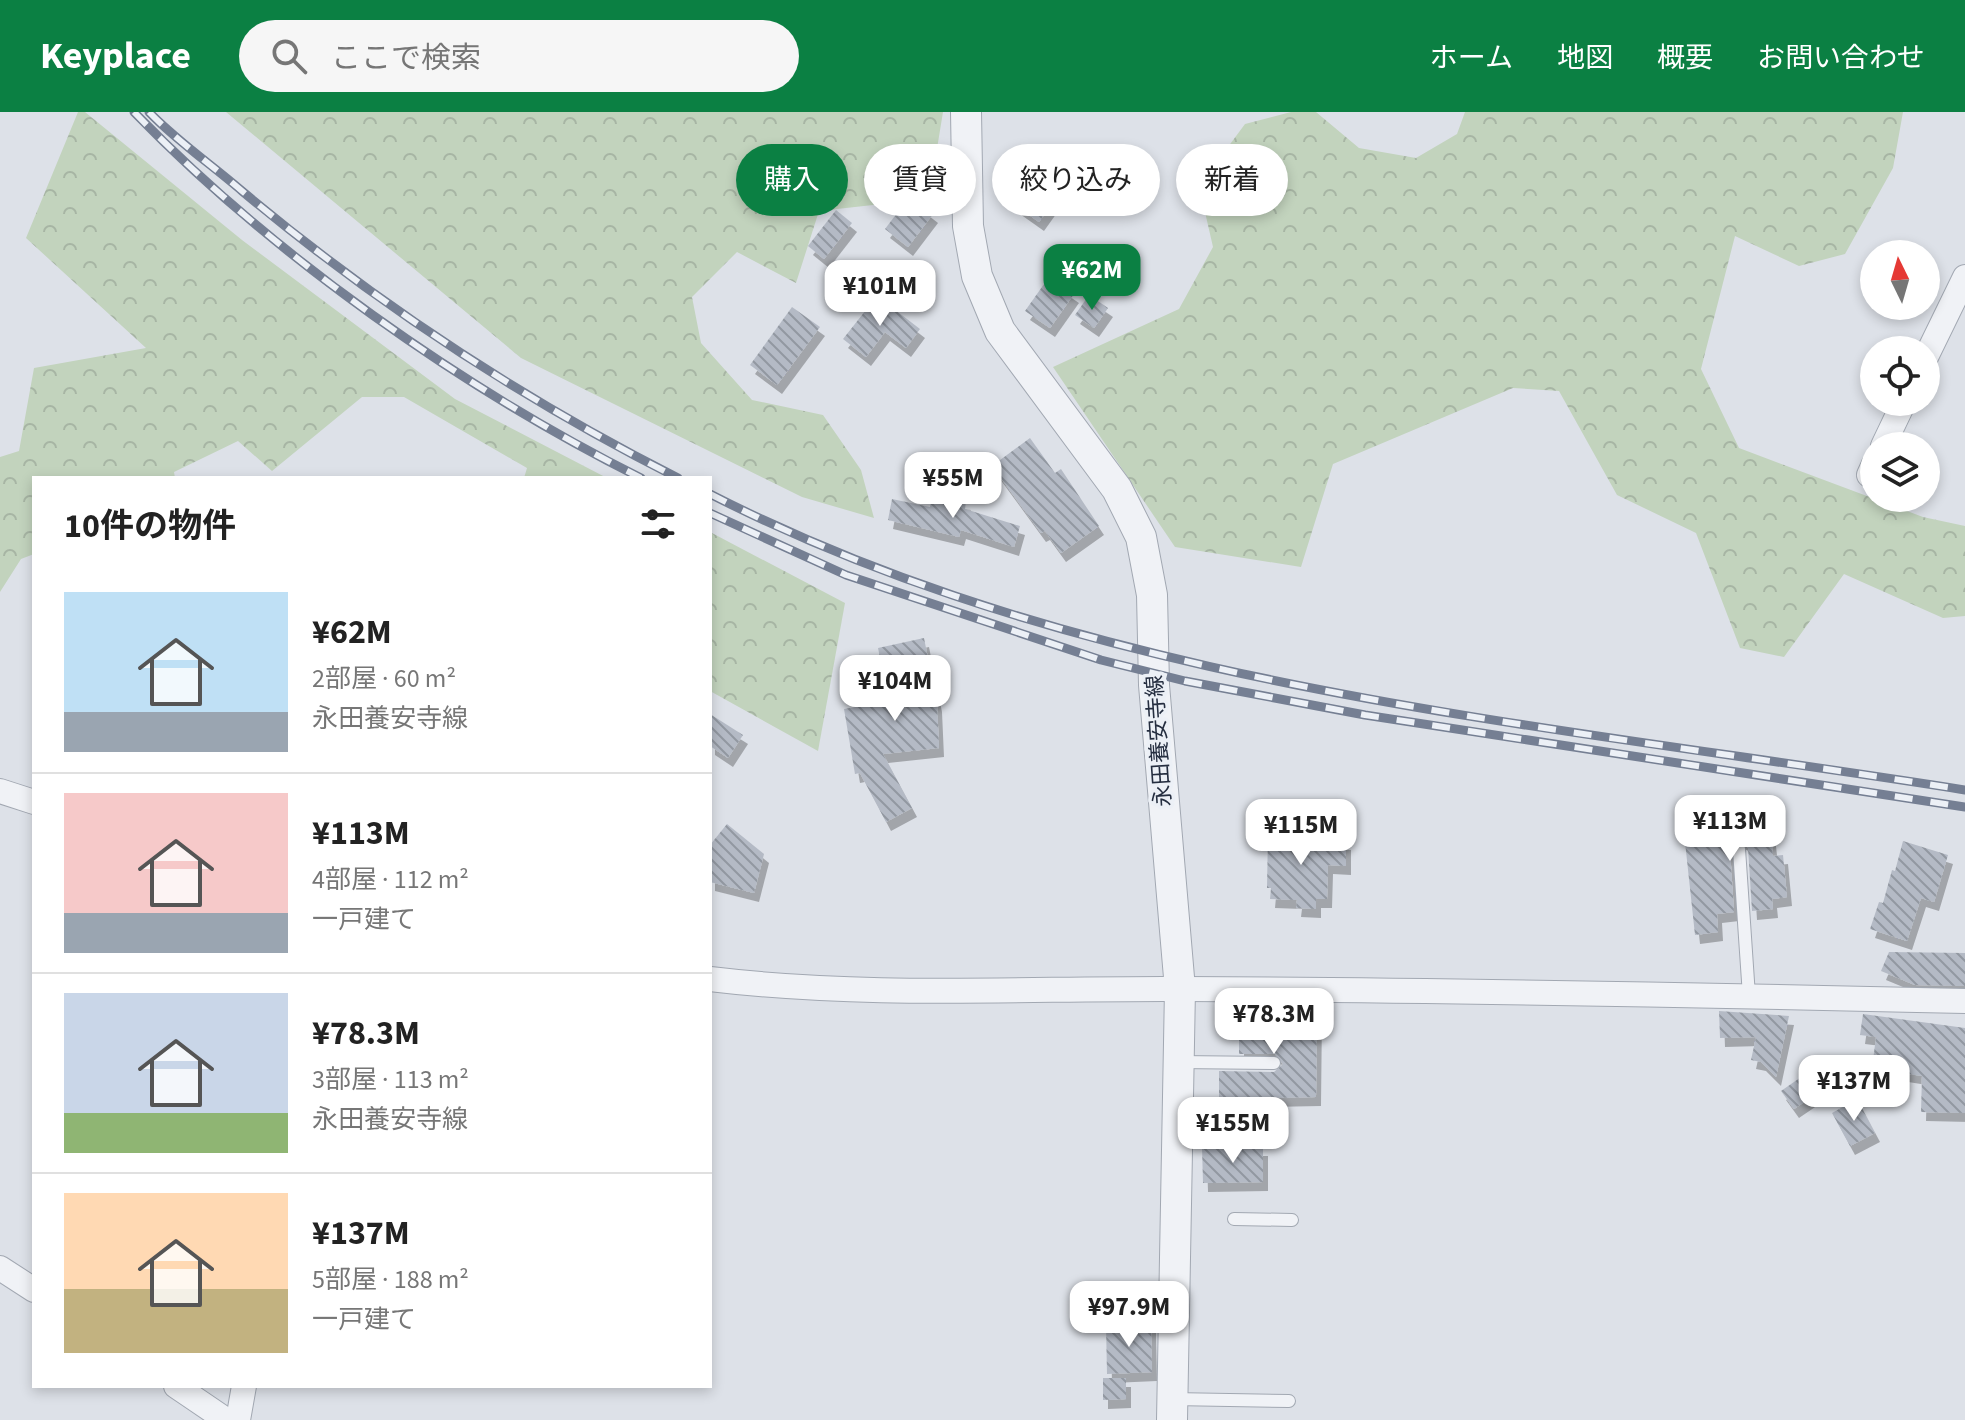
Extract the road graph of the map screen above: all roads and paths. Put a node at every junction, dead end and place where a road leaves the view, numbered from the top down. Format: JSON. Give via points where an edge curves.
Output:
{"nodes":[{"id":1,"x":966,"y":112,"type":"edge"},
{"id":2,"x":1965,"y":277,"type":"edge"},
{"id":3,"x":1936,"y":336,"type":"edge"},
{"id":4,"x":0,"y":791,"type":"edge"},
{"id":5,"x":32,"y":801,"type":"edge"},
{"id":6,"x":1739,"y":849,"type":"dead end"},
{"id":7,"x":712,"y":979,"type":"edge"},
{"id":8,"x":1180,"y":989,"type":"junction"},
{"id":9,"x":1749,"y":996,"type":"junction"},
{"id":10,"x":1965,"y":1001,"type":"edge"},
{"id":11,"x":1178,"y":1062,"type":"junction"},
{"id":12,"x":1274,"y":1063,"type":"dead end"},
{"id":13,"x":1177,"y":1134,"type":"junction"},
{"id":14,"x":1259,"y":1135,"type":"dead end"},
{"id":15,"x":1234,"y":1219,"type":"dead end"},
{"id":16,"x":1292,"y":1220,"type":"dead end"},
{"id":17,"x":0,"y":1268,"type":"edge"},
{"id":18,"x":32,"y":1289,"type":"edge"},
{"id":19,"x":179,"y":1388,"type":"edge"},
{"id":20,"x":244,"y":1388,"type":"edge"},
{"id":21,"x":1289,"y":1401,"type":"dead end"},
{"id":22,"x":1172,"y":1410,"type":"edge"},
{"id":23,"x":226,"y":1420,"type":"edge"},
{"id":24,"x":238,"y":1420,"type":"edge"}],
"edges":[{"from":1,"to":8,"type":"street","name":"永田養安寺線","via":[[968,226],[983,290],[1000,331],[1117,489],[1141,537],[1152,595],[1154,685]]},
{"from":2,"to":3,"type":"street"},
{"from":4,"to":5,"type":"street"},
{"from":6,"to":9,"type":"lane"},
{"from":7,"to":8,"type":"street","via":[[893,993]]},
{"from":8,"to":9,"type":"street"},
{"from":8,"to":11,"type":"street","name":"永田養安寺線"},
{"from":9,"to":10,"type":"street"},
{"from":11,"to":12,"type":"lane"},
{"from":11,"to":13,"type":"street","name":"永田養安寺線"},
{"from":13,"to":14,"type":"lane"},
{"from":13,"to":22,"type":"street","name":"永田養安寺線"},
{"from":15,"to":16,"type":"lane"},
{"from":17,"to":18,"type":"street"},
{"from":19,"to":23,"type":"street"},
{"from":20,"to":24,"type":"street"},
{"from":21,"to":22,"type":"lane"}]}
